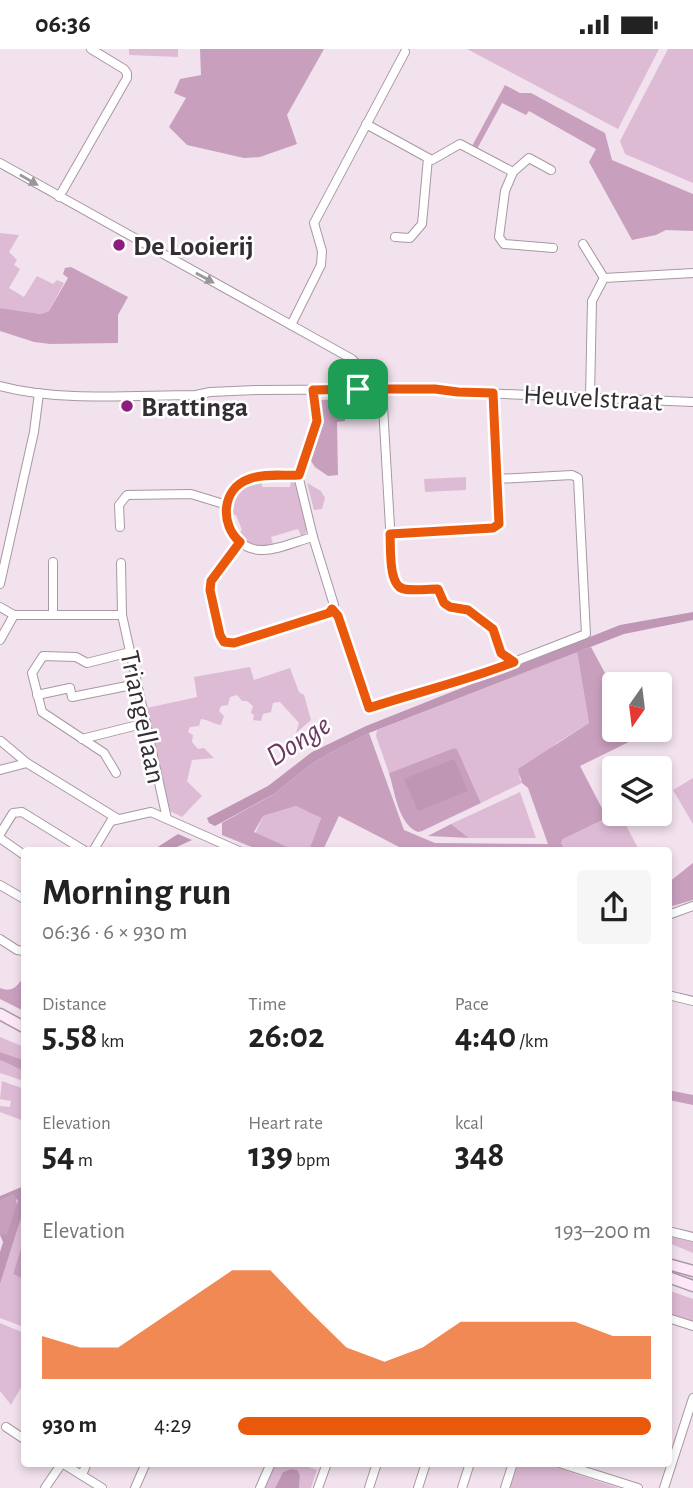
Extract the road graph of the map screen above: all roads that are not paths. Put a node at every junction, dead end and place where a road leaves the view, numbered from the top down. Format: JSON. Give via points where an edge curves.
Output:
{"nodes":[{"id":1,"x":91,"y":49,"type":"edge"},
{"id":2,"x":405,"y":52,"type":"dead end"},
{"id":3,"x":366,"y":124,"type":"junction"},
{"id":4,"x":428,"y":158,"type":"junction"},
{"id":5,"x":0,"y":163,"type":"edge"},
{"id":6,"x":551,"y":170,"type":"dead end"},
{"id":7,"x":513,"y":172,"type":"junction"},
{"id":8,"x":60,"y":197,"type":"junction"},
{"id":9,"x":395,"y":237,"type":"dead end"},
{"id":10,"x":583,"y":244,"type":"dead end"},
{"id":11,"x":553,"y":248,"type":"dead end"},
{"id":12,"x":693,"y":273,"type":"edge"},
{"id":13,"x":604,"y":278,"type":"junction"},
{"id":14,"x":291,"y":325,"type":"junction"},
{"id":15,"x":0,"y":386,"type":"edge"},
{"id":16,"x":358,"y":389,"type":"junction"},
{"id":17,"x":382,"y":389,"type":"junction"},
{"id":18,"x":313,"y":390,"type":"junction"},
{"id":19,"x":39,"y":393,"type":"junction"},
{"id":20,"x":493,"y":393,"type":"junction"},
{"id":21,"x":590,"y":397,"type":"junction"},
{"id":22,"x":693,"y":402,"type":"edge"},
{"id":23,"x":299,"y":475,"type":"junction"},
{"id":24,"x":496,"y":479,"type":"junction"},
{"id":25,"x":227,"y":505,"type":"junction"},
{"id":26,"x":120,"y":527,"type":"dead end"},
{"id":27,"x":390,"y":534,"type":"junction"},
{"id":28,"x":313,"y":537,"type":"junction"},
{"id":29,"x":240,"y":542,"type":"junction"},
{"id":30,"x":53,"y":562,"type":"dead end"},
{"id":31,"x":121,"y":563,"type":"dead end"},
{"id":32,"x":1,"y":581,"type":"edge"},
{"id":33,"x":0,"y":607,"type":"edge"},
{"id":34,"x":332,"y":609,"type":"junction"},
{"id":35,"x":53,"y":614,"type":"junction"},
{"id":36,"x":15,"y":615,"type":"junction"},
{"id":37,"x":122,"y":615,"type":"junction"},
{"id":38,"x":0,"y":640,"type":"edge"},
{"id":39,"x":130,"y":652,"type":"junction"},
{"id":40,"x":514,"y":662,"type":"junction"},
{"id":41,"x":137,"y":684,"type":"junction"},
{"id":42,"x":37,"y":695,"type":"junction"},
{"id":43,"x":146,"y":723,"type":"junction"},
{"id":44,"x":82,"y":739,"type":"junction"},
{"id":45,"x":0,"y":741,"type":"edge"},
{"id":46,"x":27,"y":764,"type":"junction"},
{"id":47,"x":0,"y":770,"type":"edge"},
{"id":48,"x":116,"y":773,"type":"dead end"},
{"id":49,"x":118,"y":819,"type":"junction"},
{"id":50,"x":167,"y":820,"type":"junction"},
{"id":51,"x":0,"y":836,"type":"edge"},
{"id":52,"x":79,"y":847,"type":"edge"},
{"id":53,"x":95,"y":847,"type":"edge"},
{"id":54,"x":230,"y":847,"type":"edge"},
{"id":55,"x":21,"y":853,"type":"edge"},
{"id":56,"x":0,"y":885,"type":"edge"},
{"id":57,"x":21,"y":897,"type":"edge"},
{"id":58,"x":693,"y":906,"type":"edge"},
{"id":59,"x":672,"y":914,"type":"edge"},
{"id":60,"x":0,"y":939,"type":"edge"},
{"id":61,"x":21,"y":951,"type":"edge"},
{"id":62,"x":672,"y":996,"type":"edge"},
{"id":63,"x":693,"y":1001,"type":"edge"},
{"id":64,"x":0,"y":1016,"type":"edge"},
{"id":65,"x":21,"y":1026,"type":"edge"},
{"id":66,"x":672,"y":1232,"type":"edge"},
{"id":67,"x":693,"y":1237,"type":"edge"},
{"id":68,"x":672,"y":1265,"type":"edge"},
{"id":69,"x":693,"y":1271,"type":"edge"},
{"id":70,"x":672,"y":1278,"type":"edge"},
{"id":71,"x":693,"y":1286,"type":"edge"},
{"id":72,"x":672,"y":1319,"type":"edge"},
{"id":73,"x":693,"y":1326,"type":"edge"},
{"id":74,"x":693,"y":1398,"type":"edge"},
{"id":75,"x":6,"y":1427,"type":"dead end"},
{"id":76,"x":21,"y":1437,"type":"edge"},
{"id":77,"x":672,"y":1463,"type":"edge"},
{"id":78,"x":59,"y":1467,"type":"edge"},
{"id":79,"x":69,"y":1467,"type":"edge"},
{"id":80,"x":85,"y":1467,"type":"edge"},
{"id":81,"x":144,"y":1467,"type":"edge"},
{"id":82,"x":269,"y":1467,"type":"edge"},
{"id":83,"x":326,"y":1467,"type":"edge"},
{"id":84,"x":376,"y":1467,"type":"edge"},
{"id":85,"x":425,"y":1467,"type":"edge"},
{"id":86,"x":469,"y":1467,"type":"edge"},
{"id":87,"x":512,"y":1467,"type":"edge"},
{"id":88,"x":572,"y":1467,"type":"edge"},
{"id":89,"x":671,"y":1467,"type":"edge"},
{"id":90,"x":82,"y":1475,"type":"junction"},
{"id":91,"x":320,"y":1487,"type":"edge"},
{"id":92,"x":46,"y":1488,"type":"edge"},
{"id":93,"x":102,"y":1488,"type":"edge"},
{"id":94,"x":135,"y":1488,"type":"edge"},
{"id":95,"x":260,"y":1488,"type":"edge"},
{"id":96,"x":369,"y":1488,"type":"edge"},
{"id":97,"x":418,"y":1488,"type":"edge"},
{"id":98,"x":462,"y":1488,"type":"edge"},
{"id":99,"x":505,"y":1488,"type":"edge"},
{"id":100,"x":638,"y":1488,"type":"edge"},
{"id":101,"x":664,"y":1488,"type":"edge"}],
"edges":[{"from":1,"to":8,"type":"street","via":[[124,69],[127,78]]},
{"from":2,"to":3,"type":"street"},
{"from":3,"to":4,"type":"street"},
{"from":3,"to":14,"type":"street","via":[[314,223],[321,265]]},
{"from":4,"to":7,"type":"street","via":[[460,144]]},
{"from":4,"to":9,"type":"street","via":[[422,224],[410,238]]},
{"from":5,"to":8,"type":"street","one_way":true},
{"from":6,"to":7,"type":"street","via":[[529,158]]},
{"from":7,"to":11,"type":"street","via":[[505,191],[499,237],[504,244]]},
{"from":8,"to":14,"type":"street","one_way":true},
{"from":10,"to":13,"type":"street"},
{"from":12,"to":13,"type":"street"},
{"from":13,"to":21,"type":"street","via":[[592,300]]},
{"from":14,"to":16,"type":"street","via":[[352,359]]},
{"from":15,"to":19,"type":"street","name":"Heuvelstraat"},
{"from":16,"to":17,"type":"street","name":"Heuvelstraat"},
{"from":16,"to":18,"type":"street","name":"Heuvelstraat"},
{"from":17,"to":20,"type":"street","name":"Heuvelstraat"},
{"from":17,"to":27,"type":"street"},
{"from":18,"to":19,"type":"street","name":"Heuvelstraat","via":[[183,395]]},
{"from":18,"to":23,"type":"street","via":[[317,421]]},
{"from":19,"to":32,"type":"street"},
{"from":20,"to":21,"type":"street","name":"Heuvelstraat"},
{"from":20,"to":24,"type":"street","name":"Heuvelstraat"},
{"from":21,"to":22,"type":"street","name":"Heuvelstraat"},
{"from":23,"to":25,"type":"street","via":[[249,478],[234,490]]},
{"from":23,"to":28,"type":"street"},
{"from":24,"to":27,"type":"street","name":"Heuvelstraat","via":[[497,527]]},
{"from":24,"to":40,"type":"street","via":[[572,475],[580,482],[586,633]]},
{"from":25,"to":26,"type":"street","via":[[191,494],[127,495],[119,505]]},
{"from":25,"to":29,"type":"street","via":[[228,527]]},
{"from":27,"to":40,"type":"street","via":[[397,587],[438,589],[444,603],[468,610],[493,629],[501,653]]},
{"from":28,"to":29,"type":"street","via":[[262,550]]},
{"from":28,"to":34,"type":"street"},
{"from":29,"to":34,"type":"street","via":[[211,581],[224,642],[234,643]]},
{"from":30,"to":35,"type":"street"},
{"from":31,"to":37,"type":"street","name":"Triangellaan"},
{"from":33,"to":36,"type":"street"},
{"from":34,"to":40,"type":"street","via":[[369,708]]},
{"from":35,"to":36,"type":"street","name":"Triangellaan"},
{"from":35,"to":37,"type":"street","name":"Triangellaan"},
{"from":36,"to":38,"type":"street"},
{"from":37,"to":39,"type":"street","name":"Triangellaan"},
{"from":39,"to":41,"type":"street","name":"Triangellaan"},
{"from":39,"to":42,"type":"street","via":[[87,663],[76,657],[43,656],[32,674]]},
{"from":41,"to":42,"type":"street","via":[[72,697],[70,688]]},
{"from":41,"to":43,"type":"street","name":"Triangellaan"},
{"from":42,"to":44,"type":"street","via":[[42,712]]},
{"from":43,"to":44,"type":"street"},
{"from":43,"to":50,"type":"street","name":"Triangellaan"},
{"from":44,"to":48,"type":"street","via":[[104,753]]},
{"from":45,"to":46,"type":"street"},
{"from":46,"to":47,"type":"street"},
{"from":46,"to":49,"type":"street"},
{"from":49,"to":50,"type":"street","via":[[146,812]]},
{"from":49,"to":53,"type":"street","via":[[111,821]]},
{"from":50,"to":54,"type":"street"},
{"from":51,"to":52,"type":"street","via":[[13,813],[22,812]]},
{"from":51,"to":55,"type":"street"},
{"from":56,"to":57,"type":"street"},
{"from":58,"to":59,"type":"street"},
{"from":60,"to":61,"type":"street"},
{"from":62,"to":63,"type":"street"},
{"from":64,"to":65,"type":"main road"},
{"from":66,"to":67,"type":"street"},
{"from":68,"to":69,"type":"main road"},
{"from":70,"to":71,"type":"main road"},
{"from":72,"to":73,"type":"street"},
{"from":74,"to":77,"type":"street"},
{"from":75,"to":76,"type":"street"},
{"from":78,"to":92,"type":"street"},
{"from":79,"to":90,"type":"street"},
{"from":80,"to":90,"type":"street"},
{"from":81,"to":94,"type":"street"},
{"from":82,"to":95,"type":"street"},
{"from":83,"to":91,"type":"street"},
{"from":84,"to":96,"type":"street"},
{"from":85,"to":97,"type":"street"},
{"from":86,"to":98,"type":"street"},
{"from":87,"to":99,"type":"street"},
{"from":88,"to":100,"type":"street"},
{"from":89,"to":101,"type":"street"},
{"from":90,"to":93,"type":"street"}]}
